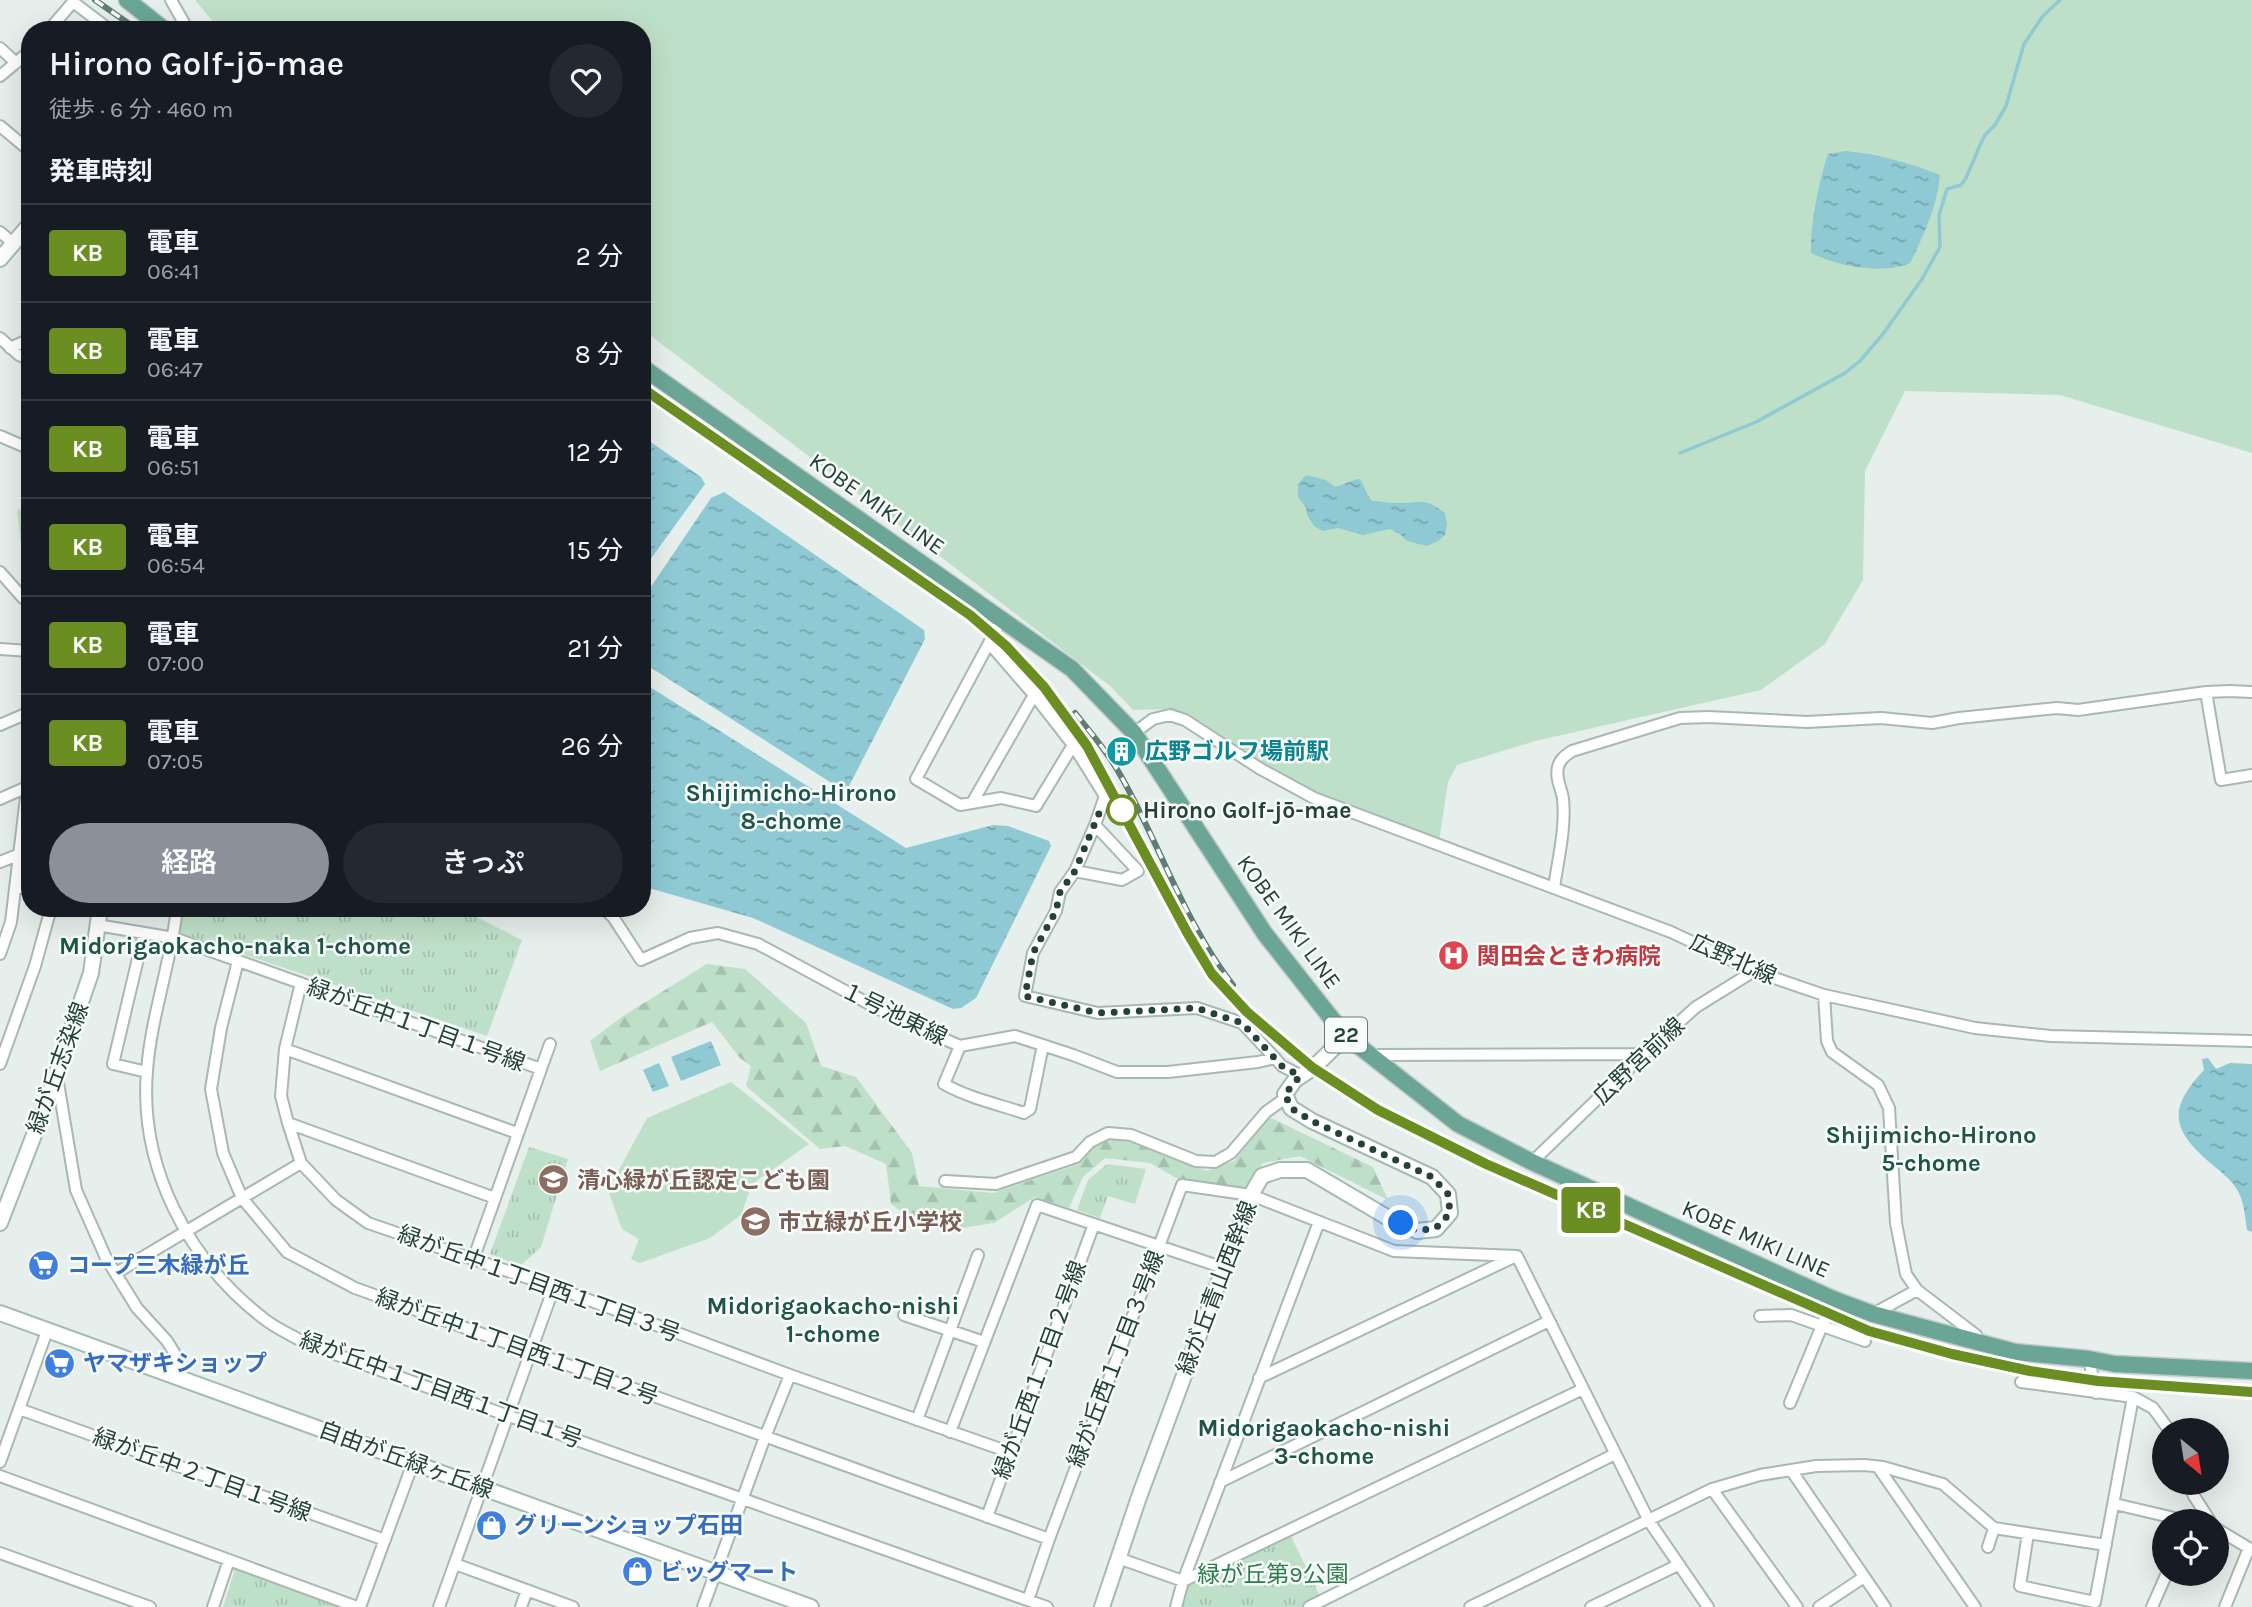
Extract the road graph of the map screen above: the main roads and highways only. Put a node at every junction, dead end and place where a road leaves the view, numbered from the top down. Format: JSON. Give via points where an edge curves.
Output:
{"nodes":[{"id":1,"x":127,"y":0,"type":"edge"},
{"id":2,"x":154,"y":21,"type":"edge"},
{"id":3,"x":651,"y":374,"type":"edge"},
{"id":4,"x":2252,"y":1371,"type":"edge"}],
"edges":[{"from":1,"to":2,"type":"main road"},
{"from":3,"to":4,"type":"main road","name":"KOBE MIKI LINE","number":"22","via":[[1072,669],[1134,733],[1265,934],[1346,1036],[1458,1124],[1532,1162],[1873,1314],[2015,1352],[2115,1364]]}]}
